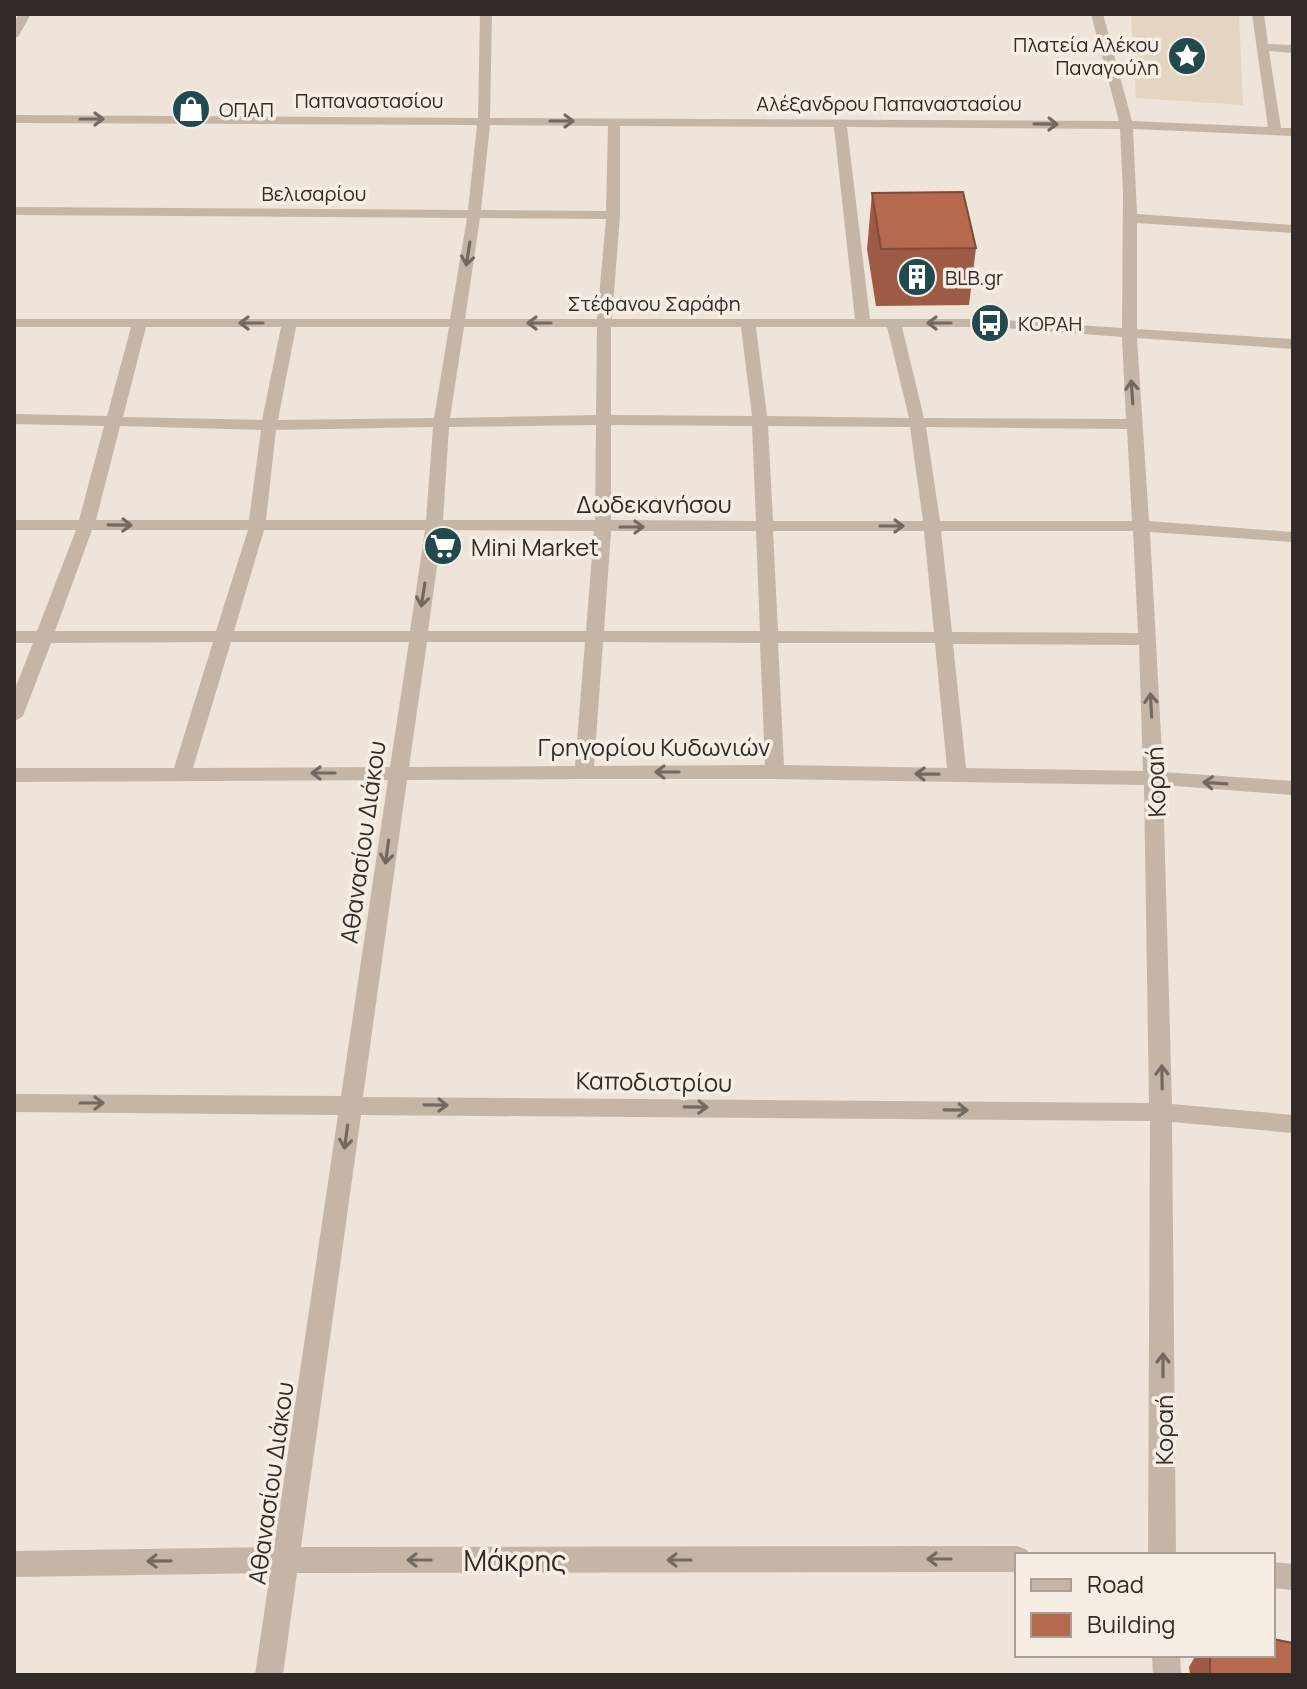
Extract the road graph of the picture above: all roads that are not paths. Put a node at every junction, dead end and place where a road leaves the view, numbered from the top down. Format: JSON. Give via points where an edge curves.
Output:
{"nodes":[{"id":1,"x":25,"y":14,"type":"edge"},
{"id":2,"x":486,"y":14,"type":"edge"},
{"id":3,"x":1097,"y":14,"type":"edge"},
{"id":4,"x":1258,"y":14,"type":"edge"},
{"id":5,"x":14,"y":34,"type":"edge"},
{"id":6,"x":1262,"y":47,"type":"junction"},
{"id":7,"x":1293,"y":49,"type":"edge"},
{"id":8,"x":14,"y":119,"type":"edge"},
{"id":9,"x":484,"y":121,"type":"junction"},
{"id":10,"x":614,"y":122,"type":"junction"},
{"id":11,"x":840,"y":122,"type":"junction"},
{"id":12,"x":1126,"y":125,"type":"junction"},
{"id":13,"x":1275,"y":131,"type":"junction"},
{"id":14,"x":1293,"y":132,"type":"edge"},
{"id":15,"x":14,"y":211,"type":"edge"},
{"id":16,"x":474,"y":215,"type":"junction"},
{"id":17,"x":613,"y":215,"type":"junction"},
{"id":18,"x":1128,"y":218,"type":"junction"},
{"id":19,"x":1293,"y":229,"type":"edge"},
{"id":20,"x":140,"y":322,"type":"junction"},
{"id":21,"x":863,"y":322,"type":"junction"},
{"id":22,"x":14,"y":323,"type":"edge"},
{"id":23,"x":289,"y":323,"type":"junction"},
{"id":24,"x":457,"y":323,"type":"junction"},
{"id":25,"x":604,"y":323,"type":"junction"},
{"id":26,"x":748,"y":323,"type":"junction"},
{"id":27,"x":893,"y":323,"type":"junction"},
{"id":28,"x":1129,"y":332,"type":"junction"},
{"id":29,"x":1293,"y":344,"type":"edge"},
{"id":30,"x":14,"y":419,"type":"edge"},
{"id":31,"x":113,"y":419,"type":"junction"},
{"id":32,"x":604,"y":420,"type":"junction"},
{"id":33,"x":760,"y":420,"type":"junction"},
{"id":34,"x":917,"y":420,"type":"junction"},
{"id":35,"x":441,"y":423,"type":"junction"},
{"id":36,"x":1135,"y":424,"type":"junction"},
{"id":37,"x":269,"y":425,"type":"junction"},
{"id":38,"x":14,"y":525,"type":"edge"},
{"id":39,"x":86,"y":525,"type":"junction"},
{"id":40,"x":766,"y":526,"type":"junction"},
{"id":41,"x":932,"y":526,"type":"junction"},
{"id":42,"x":1144,"y":526,"type":"junction"},
{"id":43,"x":257,"y":527,"type":"junction"},
{"id":44,"x":603,"y":527,"type":"junction"},
{"id":45,"x":434,"y":528,"type":"junction"},
{"id":46,"x":1293,"y":537,"type":"edge"},
{"id":47,"x":226,"y":634,"type":"junction"},
{"id":48,"x":14,"y":637,"type":"edge"},
{"id":49,"x":45,"y":637,"type":"junction"},
{"id":50,"x":945,"y":637,"type":"junction"},
{"id":51,"x":417,"y":638,"type":"junction"},
{"id":52,"x":594,"y":638,"type":"junction"},
{"id":53,"x":771,"y":638,"type":"junction"},
{"id":54,"x":1147,"y":639,"type":"junction"},
{"id":55,"x":14,"y":716,"type":"edge"},
{"id":56,"x":182,"y":772,"type":"junction"},
{"id":57,"x":775,"y":772,"type":"junction"},
{"id":58,"x":398,"y":773,"type":"junction"},
{"id":59,"x":584,"y":773,"type":"junction"},
{"id":60,"x":957,"y":774,"type":"junction"},
{"id":61,"x":14,"y":775,"type":"edge"},
{"id":62,"x":1156,"y":778,"type":"junction"},
{"id":63,"x":1293,"y":788,"type":"edge"},
{"id":64,"x":14,"y":1103,"type":"edge"},
{"id":65,"x":351,"y":1104,"type":"junction"},
{"id":66,"x":1163,"y":1112,"type":"junction"},
{"id":67,"x":1293,"y":1124,"type":"edge"},
{"id":68,"x":1162,"y":1553,"type":"edge"},
{"id":69,"x":1015,"y":1559,"type":"edge"},
{"id":70,"x":285,"y":1560,"type":"junction"},
{"id":71,"x":14,"y":1564,"type":"edge"},
{"id":72,"x":269,"y":1675,"type":"edge"}],
"edges":[{"from":1,"to":5,"type":"street"},
{"from":2,"to":9,"type":"street","name":"Αθανασίου Διάκου"},
{"from":3,"to":12,"type":"street","name":"Κοραή"},
{"from":4,"to":6,"type":"street"},
{"from":6,"to":7,"type":"street"},
{"from":6,"to":13,"type":"street"},
{"from":8,"to":9,"type":"street","name":"Παπαναστασίου","one_way":true},
{"from":9,"to":10,"type":"street","name":"Αλέξανδρου Παπαναστασίου","one_way":true},
{"from":9,"to":16,"type":"street","name":"Αθανασίου Διάκου"},
{"from":10,"to":11,"type":"street","name":"Αλέξανδρου Παπαναστασίου"},
{"from":10,"to":17,"type":"street"},
{"from":11,"to":12,"type":"street","name":"Αλέξανδρου Παπαναστασίου","one_way":true},
{"from":11,"to":21,"type":"street"},
{"from":12,"to":13,"type":"street","name":"Αλέξανδρου Παπαναστασίου"},
{"from":12,"to":18,"type":"street","name":"Κοραή"},
{"from":13,"to":14,"type":"street","name":"Αλέξανδρου Παπαναστασίου"},
{"from":15,"to":16,"type":"street","name":"Βελισαρίου"},
{"from":16,"to":17,"type":"street","name":"Βελισαρίου"},
{"from":16,"to":24,"type":"street","name":"Αθανασίου Διάκου","one_way":true},
{"from":17,"to":25,"type":"street"},
{"from":18,"to":19,"type":"street"},
{"from":18,"to":28,"type":"street","name":"Κοραή"},
{"from":20,"to":22,"type":"street","name":"Στέφανου Σαράφη"},
{"from":23,"to":20,"type":"street","name":"Στέφανου Σαράφη","one_way":true},
{"from":20,"to":31,"type":"street"},
{"from":21,"to":26,"type":"street","name":"Στέφανου Σαράφη"},
{"from":21,"to":27,"type":"street","name":"Στέφανου Σαράφη"},
{"from":23,"to":24,"type":"street","name":"Στέφανου Σαράφη"},
{"from":23,"to":37,"type":"street"},
{"from":25,"to":24,"type":"street","name":"Στέφανου Σαράφη","one_way":true},
{"from":24,"to":35,"type":"street","name":"Αθανασίου Διάκου"},
{"from":25,"to":26,"type":"street","name":"Στέφανου Σαράφη"},
{"from":25,"to":32,"type":"street"},
{"from":26,"to":33,"type":"street"},
{"from":28,"to":27,"type":"street","name":"Στέφανου Σαράφη","one_way":true},
{"from":27,"to":34,"type":"street"},
{"from":28,"to":29,"type":"street","name":"Στέφανου Σαράφη"},
{"from":36,"to":28,"type":"street","name":"Κοραή","one_way":true},
{"from":30,"to":31,"type":"street"},
{"from":31,"to":37,"type":"street"},
{"from":31,"to":39,"type":"street"},
{"from":32,"to":33,"type":"street"},
{"from":32,"to":35,"type":"street"},
{"from":32,"to":44,"type":"street"},
{"from":33,"to":34,"type":"street"},
{"from":33,"to":40,"type":"street"},
{"from":34,"to":36,"type":"street"},
{"from":34,"to":41,"type":"street"},
{"from":35,"to":37,"type":"street"},
{"from":35,"to":45,"type":"street","name":"Αθανασίου Διάκου"},
{"from":36,"to":42,"type":"street","name":"Κοραή"},
{"from":37,"to":43,"type":"street"},
{"from":38,"to":39,"type":"street","name":"Δωδεκανήσου"},
{"from":39,"to":43,"type":"street","name":"Δωδεκανήσου","one_way":true},
{"from":39,"to":49,"type":"street"},
{"from":40,"to":41,"type":"street","name":"Δωδεκανήσου","one_way":true},
{"from":44,"to":40,"type":"street","name":"Δωδεκανήσου","one_way":true},
{"from":40,"to":53,"type":"street"},
{"from":41,"to":42,"type":"street","name":"Δωδεκανήσου"},
{"from":41,"to":50,"type":"street"},
{"from":42,"to":46,"type":"street","name":"Δωδεκανήσου"},
{"from":42,"to":54,"type":"street","name":"Κοραή"},
{"from":43,"to":45,"type":"street","name":"Δωδεκανήσου"},
{"from":43,"to":47,"type":"street"},
{"from":44,"to":45,"type":"street","name":"Δωδεκανήσου"},
{"from":44,"to":52,"type":"street"},
{"from":45,"to":51,"type":"street","name":"Αθανασίου Διάκου","one_way":true},
{"from":47,"to":49,"type":"street"},
{"from":47,"to":51,"type":"street"},
{"from":47,"to":56,"type":"street"},
{"from":48,"to":49,"type":"street"},
{"from":49,"to":55,"type":"street"},
{"from":50,"to":53,"type":"street"},
{"from":50,"to":54,"type":"street"},
{"from":50,"to":60,"type":"street"},
{"from":51,"to":52,"type":"street"},
{"from":51,"to":58,"type":"street","name":"Αθανασίου Διάκου"},
{"from":52,"to":53,"type":"street"},
{"from":52,"to":59,"type":"street"},
{"from":53,"to":57,"type":"street"},
{"from":62,"to":54,"type":"street","name":"Κοραή","one_way":true},
{"from":58,"to":56,"type":"street","name":"Γρηγορίου Κυδωνιών","one_way":true},
{"from":56,"to":61,"type":"street","name":"Γρηγορίου Κυδωνιών"},
{"from":57,"to":59,"type":"street","name":"Γρηγορίου Κυδωνιών","one_way":true},
{"from":60,"to":57,"type":"street","name":"Γρηγορίου Κυδωνιών","one_way":true},
{"from":58,"to":59,"type":"street","name":"Γρηγορίου Κυδωνιών"},
{"from":58,"to":65,"type":"street","name":"Αθανασίου Διάκου","one_way":true},
{"from":60,"to":62,"type":"street","name":"Γρηγορίου Κυδωνιών"},
{"from":63,"to":62,"type":"street","name":"Γρηγορίου Κυδωνιών","one_way":true},
{"from":66,"to":62,"type":"street","name":"Κοραή","one_way":true},
{"from":64,"to":65,"type":"street","name":"Καποδιστρίου","one_way":true},
{"from":65,"to":66,"type":"street","name":"Καποδιστρίου","one_way":true},
{"from":65,"to":70,"type":"street","name":"Αθανασίου Διάκου","one_way":true},
{"from":66,"to":67,"type":"street","name":"Καποδιστρίου"},
{"from":68,"to":66,"type":"street","name":"Κοραή","one_way":true},
{"from":69,"to":70,"type":"street","name":"Μάκρης","one_way":true},
{"from":70,"to":71,"type":"street","name":"Μάκρης","one_way":true},
{"from":70,"to":72,"type":"street","name":"Αθανασίου Διάκου"}]}
